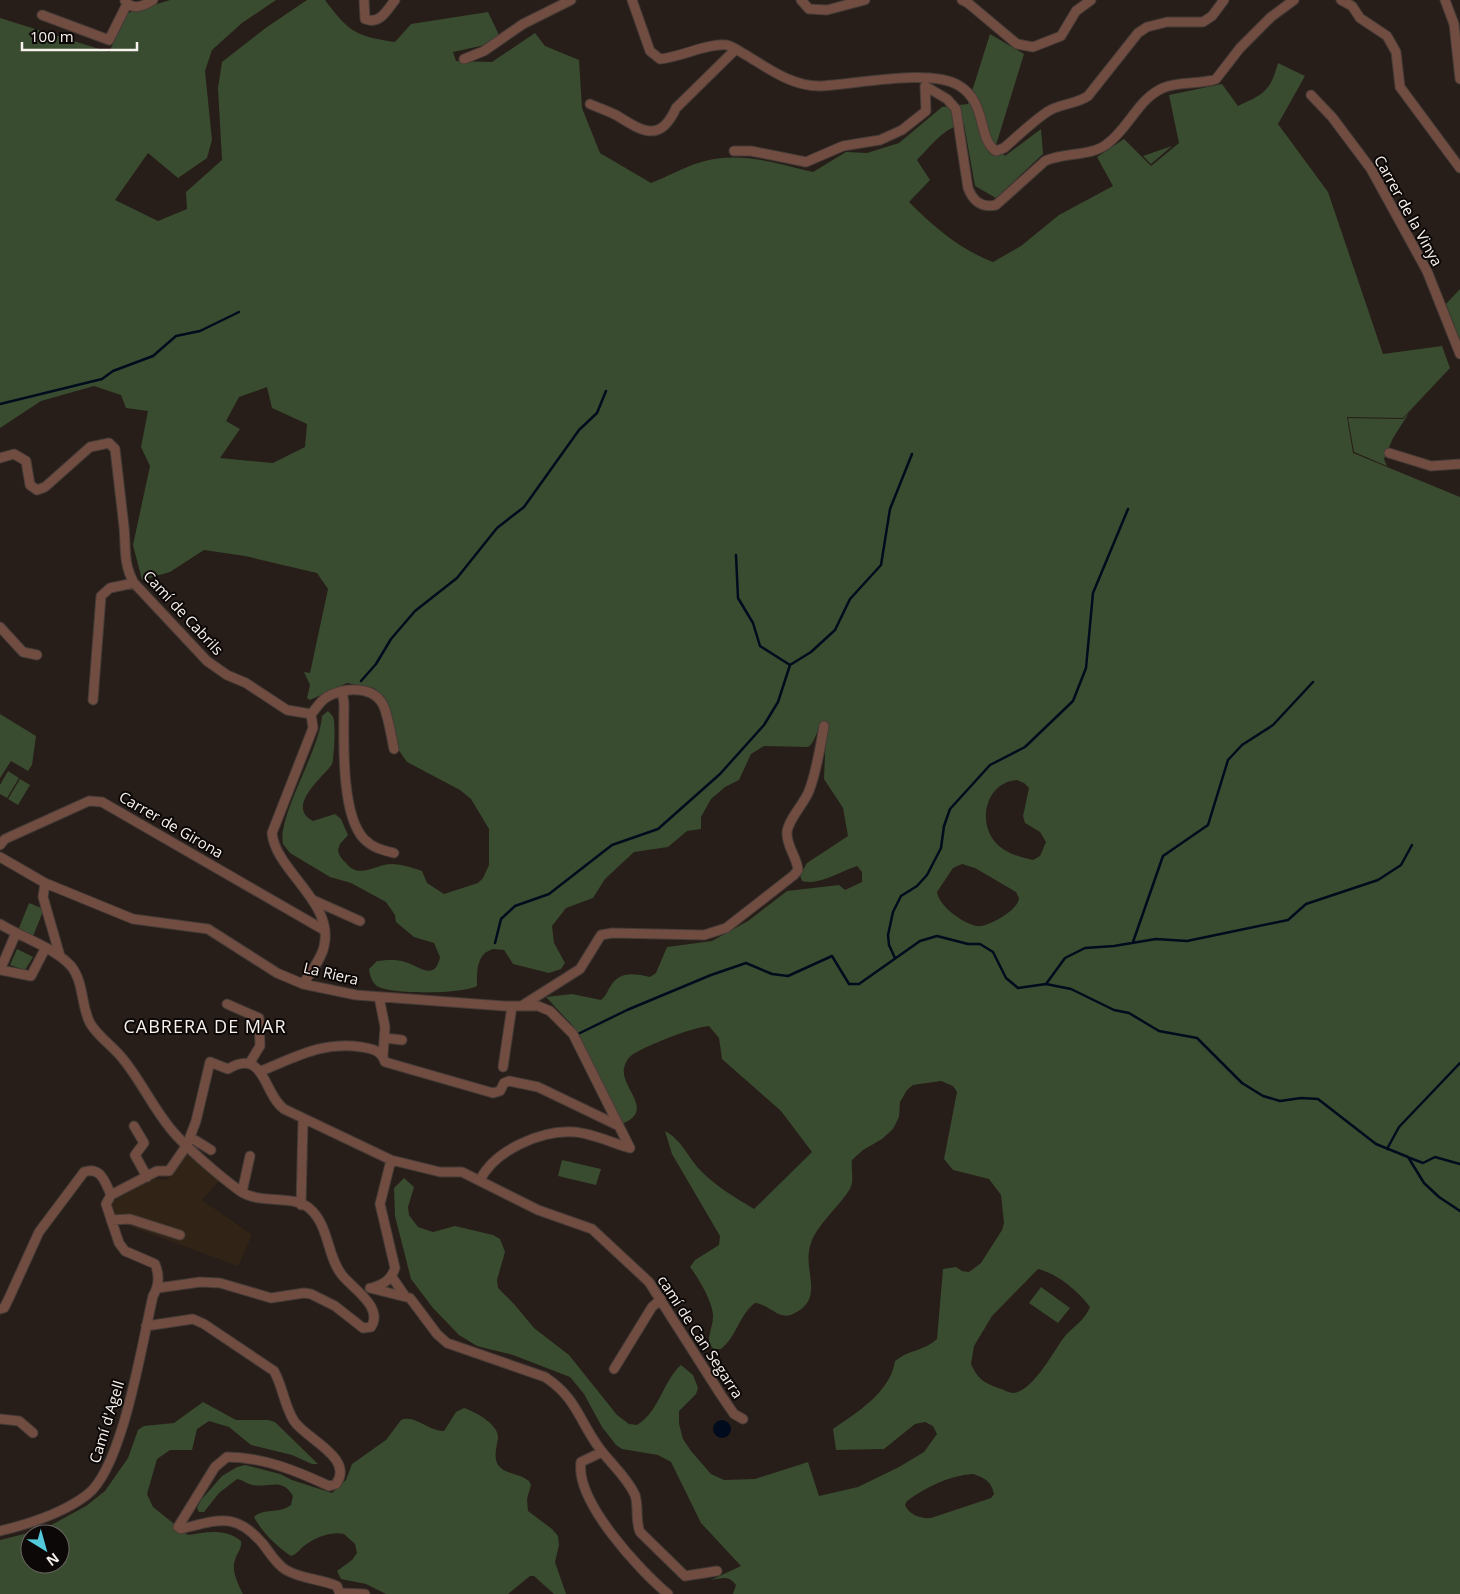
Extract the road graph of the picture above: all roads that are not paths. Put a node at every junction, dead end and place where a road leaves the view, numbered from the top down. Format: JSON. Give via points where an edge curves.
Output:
{"nodes":[{"id":1,"x":153,"y":0,"type":"edge"},
{"id":2,"x":364,"y":0,"type":"edge"},
{"id":3,"x":395,"y":0,"type":"edge"},
{"id":4,"x":571,"y":0,"type":"edge"},
{"id":5,"x":632,"y":0,"type":"edge"},
{"id":6,"x":801,"y":0,"type":"edge"},
{"id":7,"x":864,"y":0,"type":"edge"},
{"id":8,"x":962,"y":0,"type":"edge"},
{"id":9,"x":1091,"y":0,"type":"edge"},
{"id":10,"x":1224,"y":0,"type":"edge"},
{"id":11,"x":1294,"y":0,"type":"edge"},
{"id":12,"x":1341,"y":0,"type":"edge"},
{"id":13,"x":1445,"y":0,"type":"edge"},
{"id":14,"x":125,"y":2,"type":"edge"},
{"id":15,"x":42,"y":15,"type":"dead end"},
{"id":16,"x":736,"y":50,"type":"junction"},
{"id":17,"x":464,"y":59,"type":"dead end"},
{"id":18,"x":912,"y":79,"type":"junction"},
{"id":19,"x":1460,"y":79,"type":"edge"},
{"id":20,"x":925,"y":86,"type":"junction"},
{"id":21,"x":1311,"y":95,"type":"dead end"},
{"id":22,"x":590,"y":104,"type":"dead end"},
{"id":23,"x":734,"y":151,"type":"dead end"},
{"id":24,"x":1460,"y":168,"type":"edge"},
{"id":25,"x":1460,"y":354,"type":"edge"},
{"id":26,"x":1389,"y":453,"type":"dead end"},
{"id":27,"x":0,"y":458,"type":"edge"},
{"id":28,"x":1460,"y":464,"type":"edge"},
{"id":29,"x":134,"y":583,"type":"junction"},
{"id":30,"x":0,"y":627,"type":"edge"},
{"id":31,"x":37,"y":655,"type":"dead end"},
{"id":32,"x":342,"y":691,"type":"junction"},
{"id":33,"x":93,"y":700,"type":"dead end"},
{"id":34,"x":311,"y":714,"type":"junction"},
{"id":35,"x":824,"y":726,"type":"dead end"},
{"id":36,"x":394,"y":749,"type":"dead end"},
{"id":37,"x":0,"y":845,"type":"edge"},
{"id":38,"x":394,"y":853,"type":"dead end"},
{"id":39,"x":0,"y":857,"type":"edge"},
{"id":40,"x":46,"y":882,"type":"junction"},
{"id":41,"x":313,"y":900,"type":"junction"},
{"id":42,"x":360,"y":921,"type":"dead end"},
{"id":43,"x":0,"y":924,"type":"edge"},
{"id":44,"x":324,"y":930,"type":"junction"},
{"id":45,"x":16,"y":933,"type":"junction"},
{"id":46,"x":45,"y":949,"type":"junction"},
{"id":47,"x":60,"y":956,"type":"junction"},
{"id":48,"x":0,"y":970,"type":"edge"},
{"id":49,"x":304,"y":984,"type":"junction"},
{"id":50,"x":379,"y":997,"type":"junction"},
{"id":51,"x":227,"y":1004,"type":"dead end"},
{"id":52,"x":523,"y":1005,"type":"junction"},
{"id":53,"x":512,"y":1006,"type":"junction"},
{"id":54,"x":385,"y":1038,"type":"junction"},
{"id":55,"x":402,"y":1040,"type":"dead end"},
{"id":56,"x":383,"y":1055,"type":"junction"},
{"id":57,"x":249,"y":1064,"type":"junction"},
{"id":58,"x":503,"y":1067,"type":"dead end"},
{"id":59,"x":261,"y":1071,"type":"junction"},
{"id":60,"x":304,"y":1120,"type":"junction"},
{"id":61,"x":617,"y":1125,"type":"junction"},
{"id":62,"x":134,"y":1126,"type":"dead end"},
{"id":63,"x":189,"y":1141,"type":"junction"},
{"id":64,"x":211,"y":1150,"type":"dead end"},
{"id":65,"x":250,"y":1156,"type":"dead end"},
{"id":66,"x":391,"y":1160,"type":"junction"},
{"id":67,"x":147,"y":1177,"type":"junction"},
{"id":68,"x":480,"y":1180,"type":"junction"},
{"id":69,"x":242,"y":1192,"type":"junction"},
{"id":70,"x":111,"y":1195,"type":"junction"},
{"id":71,"x":301,"y":1205,"type":"junction"},
{"id":72,"x":111,"y":1220,"type":"junction"},
{"id":73,"x":180,"y":1235,"type":"dead end"},
{"id":74,"x":392,"y":1277,"type":"junction"},
{"id":75,"x":158,"y":1288,"type":"junction"},
{"id":76,"x":370,"y":1288,"type":"junction"},
{"id":77,"x":357,"y":1289,"type":"junction"},
{"id":78,"x":405,"y":1296,"type":"junction"},
{"id":79,"x":661,"y":1299,"type":"junction"},
{"id":80,"x":0,"y":1309,"type":"edge"},
{"id":81,"x":147,"y":1321,"type":"junction"},
{"id":82,"x":614,"y":1369,"type":"dead end"},
{"id":83,"x":0,"y":1418,"type":"edge"},
{"id":84,"x":743,"y":1419,"type":"dead end"},
{"id":85,"x":33,"y":1432,"type":"dead end"},
{"id":86,"x":602,"y":1452,"type":"junction"},
{"id":87,"x":0,"y":1531,"type":"edge"},
{"id":88,"x":717,"y":1571,"type":"dead end"},
{"id":89,"x":340,"y":1593,"type":"edge"},
{"id":90,"x":365,"y":1594,"type":"edge"},
{"id":91,"x":668,"y":1594,"type":"edge"}],
"edges":[{"from":1,"to":14,"type":"street","via":[[140,7]]},
{"from":2,"to":3,"type":"street","via":[[365,19],[372,22]]},
{"from":4,"to":17,"type":"street","via":[[524,24],[484,51]]},
{"from":5,"to":16,"type":"street","via":[[650,51],[660,59],[680,57],[714,45],[729,45]]},
{"from":6,"to":7,"type":"street","via":[[809,9],[827,10]]},
{"from":8,"to":9,"type":"street","via":[[1017,44],[1033,47],[1061,36],[1076,11]]},
{"from":10,"to":18,"type":"street","via":[[1203,22],[1167,22],[1147,27],[1138,33],[1088,96],[1047,112],[996,151],[988,142],[979,109],[967,91],[943,79]]},
{"from":11,"to":20,"type":"street","via":[[1240,48],[1216,79],[1163,88],[1147,100],[1107,144],[1045,161],[996,205],[979,204],[972,198],[956,109]]},
{"from":12,"to":24,"type":"street","via":[[1387,36],[1396,52],[1400,86]]},
{"from":13,"to":19,"type":"street","via":[[1454,24]]},
{"from":14,"to":15,"type":"street","via":[[109,40]]},
{"from":16,"to":18,"type":"street","via":[[787,80],[818,86],[860,80]]},
{"from":16,"to":22,"type":"street","via":[[676,108],[659,130],[653,132],[635,127]]},
{"from":18,"to":20,"type":"street"},
{"from":20,"to":23,"type":"street","via":[[926,111],[902,130],[880,140],[843,146],[806,162],[751,151]]},
{"from":21,"to":25,"type":"street","name":"Carrer de la Vinya","via":[[1371,169],[1427,271]]},
{"from":26,"to":28,"type":"street","via":[[1431,466]]},
{"from":27,"to":29,"type":"street","name":"Camí de Cabrils","via":[[14,454],[26,461],[30,484],[37,490],[45,487],[90,446],[109,443],[115,449],[125,556]]},
{"from":29,"to":33,"type":"street","via":[[110,588],[101,596]]},
{"from":29,"to":34,"type":"street","name":"Camí de Cabrils","via":[[192,645],[227,675],[246,683],[287,710]]},
{"from":30,"to":31,"type":"street","via":[[23,652]]},
{"from":32,"to":34,"type":"street","via":[[326,697]]},
{"from":32,"to":36,"type":"street","via":[[355,688],[378,698],[384,706]]},
{"from":32,"to":38,"type":"street","via":[[346,785],[354,819],[362,838],[376,849]]},
{"from":34,"to":41,"type":"street","via":[[313,728],[272,833],[273,845]]},
{"from":35,"to":52,"type":"street","via":[[817,772],[787,831],[791,853],[798,864],[794,875],[726,928],[704,936],[602,935],[580,969]]},
{"from":37,"to":44,"type":"street","name":"Carrer de Girona","via":[[5,839],[89,801],[102,802]]},
{"from":39,"to":40,"type":"street","name":"La Riera"},
{"from":40,"to":47,"type":"street","via":[[44,897]]},
{"from":40,"to":49,"type":"street","name":"La Riera","via":[[133,919],[208,929],[277,972]]},
{"from":41,"to":42,"type":"street"},
{"from":41,"to":44,"type":"street"},
{"from":43,"to":45,"type":"street"},
{"from":44,"to":49,"type":"street","via":[[324,946]]},
{"from":45,"to":46,"type":"street"},
{"from":45,"to":48,"type":"street"},
{"from":46,"to":47,"type":"street"},
{"from":46,"to":48,"type":"street","via":[[31,976]]},
{"from":47,"to":63,"type":"street","via":[[76,973],[89,1021],[96,1032],[124,1060],[170,1129]]},
{"from":49,"to":50,"type":"street","name":"La Riera"},
{"from":50,"to":53,"type":"street","name":"La Riera"},
{"from":50,"to":54,"type":"street"},
{"from":51,"to":57,"type":"street","via":[[259,1018],[260,1046]]},
{"from":52,"to":53,"type":"street","name":"La Riera"},
{"from":52,"to":61,"type":"street","name":"La Riera","via":[[550,1011],[573,1034]]},
{"from":53,"to":58,"type":"street"},
{"from":54,"to":55,"type":"street"},
{"from":54,"to":56,"type":"street"},
{"from":56,"to":59,"type":"street","via":[[376,1049],[333,1045],[317,1048]]},
{"from":56,"to":61,"type":"street","via":[[385,1062],[493,1092],[500,1091],[508,1081],[538,1087]]},
{"from":57,"to":59,"type":"street"},
{"from":57,"to":63,"type":"street","via":[[228,1069],[210,1062]]},
{"from":59,"to":60,"type":"street","name":"camí de Can Segarra","via":[[276,1103]]},
{"from":60,"to":66,"type":"street","name":"camí de Can Segarra"},
{"from":60,"to":71,"type":"street"},
{"from":61,"to":68,"type":"street","name":"La Riera","via":[[630,1148],[581,1133],[550,1134],[512,1148],[483,1173]]},
{"from":62,"to":67,"type":"street","via":[[144,1143],[135,1155]]},
{"from":63,"to":64,"type":"street"},
{"from":63,"to":67,"type":"street","via":[[170,1171],[157,1171]]},
{"from":63,"to":69,"type":"street","via":[[196,1153]]},
{"from":65,"to":69,"type":"street"},
{"from":66,"to":68,"type":"street","name":"camí de Can Segarra","via":[[440,1172],[462,1172]]},
{"from":66,"to":74,"type":"street","via":[[380,1204],[394,1258]]},
{"from":67,"to":70,"type":"street"},
{"from":68,"to":79,"type":"street","name":"camí de Can Segarra","via":[[538,1210],[592,1229],[649,1282]]},
{"from":69,"to":71,"type":"street","via":[[264,1200],[291,1201]]},
{"from":70,"to":72,"type":"street","via":[[106,1204]]},
{"from":70,"to":80,"type":"street","via":[[98,1172],[84,1172],[39,1232],[10,1298]]},
{"from":71,"to":77,"type":"street","via":[[310,1208],[322,1226],[341,1275]]},
{"from":72,"to":73,"type":"street","via":[[130,1219]]},
{"from":72,"to":75,"type":"street","via":[[125,1251],[155,1264]]},
{"from":74,"to":76,"type":"street"},
{"from":74,"to":78,"type":"street"},
{"from":75,"to":77,"type":"street","via":[[200,1282],[220,1283],[271,1298],[311,1294],[335,1306],[363,1328],[371,1327],[374,1314]]},
{"from":75,"to":81,"type":"street"},
{"from":76,"to":77,"type":"street"},
{"from":76,"to":78,"type":"street"},
{"from":78,"to":86,"type":"street","via":[[447,1343],[545,1377],[559,1386],[571,1399]]},
{"from":79,"to":82,"type":"street","via":[[652,1307]]},
{"from":79,"to":84,"type":"street","name":"camí de Can Segarra","via":[[721,1395],[734,1414]]},
{"from":81,"to":87,"type":"street","name":"Camí d'Agell","via":[[114,1454],[99,1484],[77,1502]]},
{"from":81,"to":89,"type":"street","via":[[193,1319],[274,1371],[295,1422],[332,1454],[341,1472],[336,1484],[329,1486],[291,1468],[227,1457],[215,1467],[178,1527],[227,1519],[238,1523],[286,1569],[304,1577],[327,1581],[337,1586]]},
{"from":83,"to":85,"type":"street","via":[[20,1421]]},
{"from":86,"to":88,"type":"street","via":[[634,1492],[640,1532],[657,1551],[685,1576]]},
{"from":86,"to":91,"type":"street","via":[[581,1462],[588,1496],[609,1532]]},
{"from":89,"to":90,"type":"street"}]}
